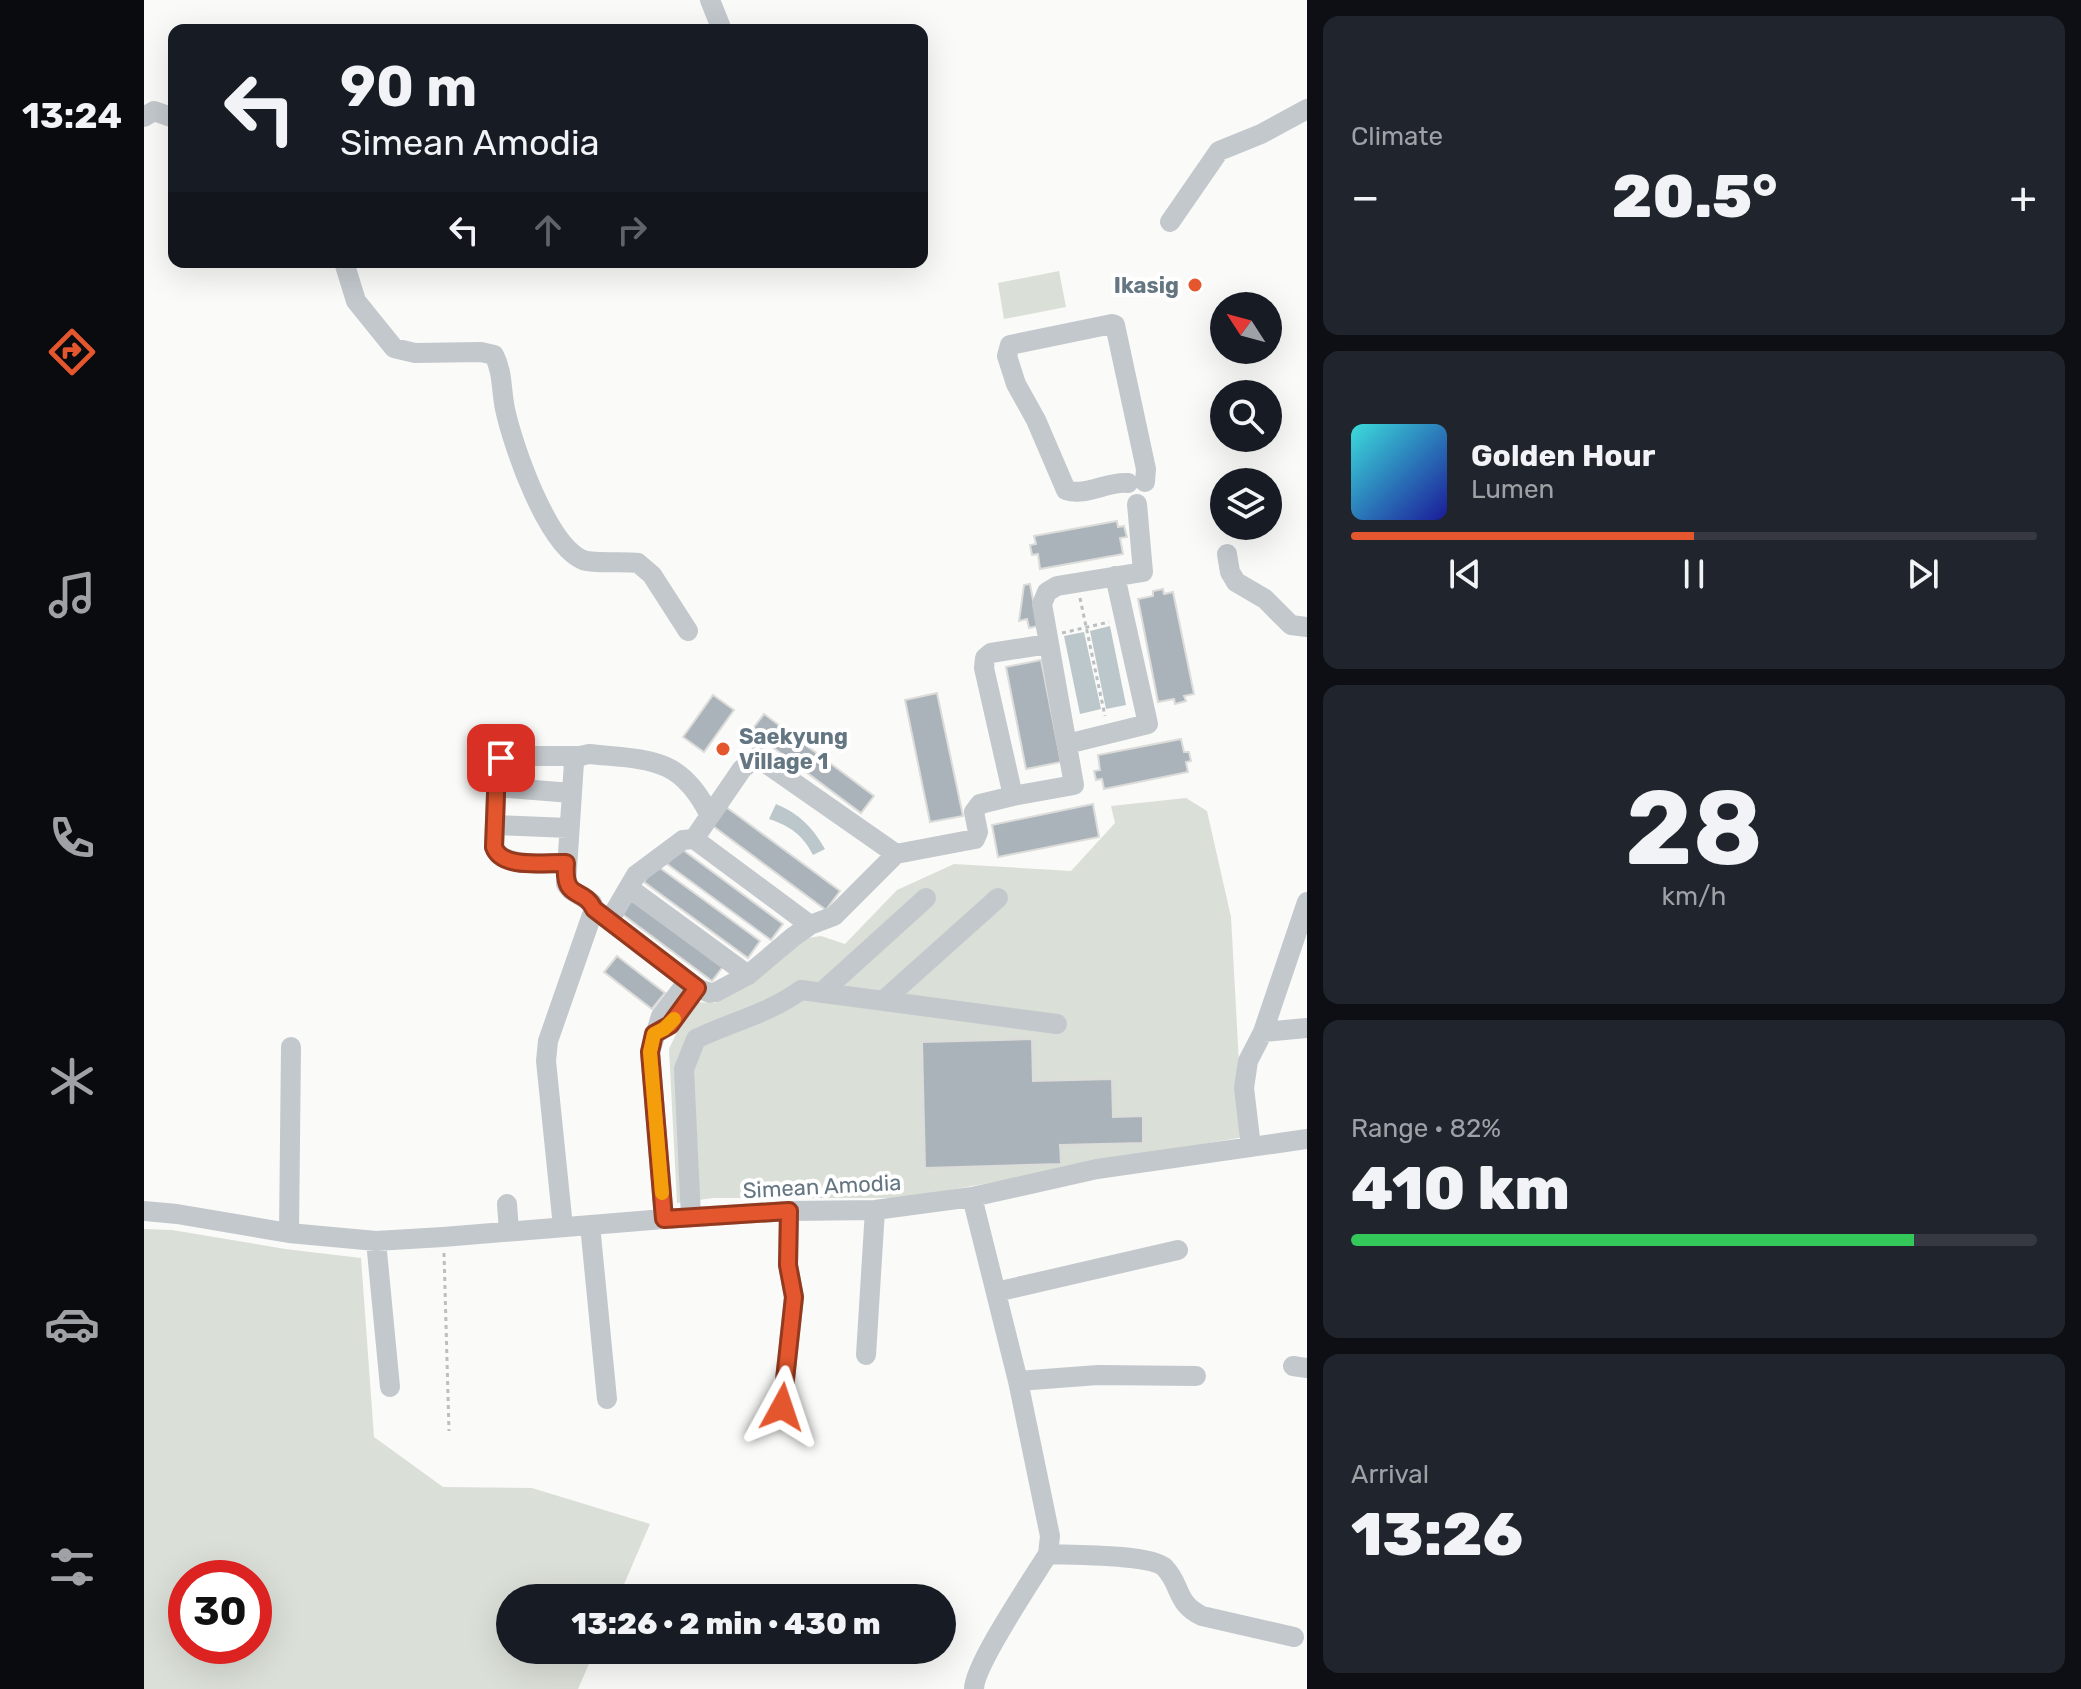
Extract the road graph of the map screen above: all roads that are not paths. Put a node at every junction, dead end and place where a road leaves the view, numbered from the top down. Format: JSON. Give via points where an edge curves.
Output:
{"nodes":[{"id":1,"x":710,"y":0,"type":"edge"},
{"id":2,"x":720,"y":24,"type":"edge"},
{"id":3,"x":1307,"y":109,"type":"edge"},
{"id":4,"x":168,"y":116,"type":"edge"},
{"id":5,"x":144,"y":117,"type":"edge"},
{"id":6,"x":1170,"y":222,"type":"dead end"},
{"id":7,"x":346,"y":268,"type":"edge"},
{"id":8,"x":1136,"y":483,"type":"junction"},
{"id":9,"x":1227,"y":554,"type":"dead end"},
{"id":10,"x":1115,"y":576,"type":"junction"},
{"id":11,"x":1307,"y":627,"type":"edge"},
{"id":12,"x":688,"y":631,"type":"dead end"},
{"id":13,"x":1047,"y":640,"type":"junction"},
{"id":14,"x":1067,"y":744,"type":"junction"},
{"id":15,"x":580,"y":756,"type":"junction"},
{"id":16,"x":497,"y":787,"type":"junction"},
{"id":17,"x":698,"y":791,"type":"junction"},
{"id":18,"x":571,"y":793,"type":"junction"},
{"id":19,"x":724,"y":796,"type":"junction"},
{"id":20,"x":1013,"y":796,"type":"junction"},
{"id":21,"x":710,"y":816,"type":"junction"},
{"id":22,"x":495,"y":825,"type":"junction"},
{"id":23,"x":569,"y":828,"type":"junction"},
{"id":24,"x":694,"y":839,"type":"junction"},
{"id":25,"x":896,"y":854,"type":"junction"},
{"id":26,"x":566,"y":863,"type":"junction"},
{"id":27,"x":629,"y":888,"type":"junction"},
{"id":28,"x":926,"y":898,"type":"dead end"},
{"id":29,"x":998,"y":898,"type":"dead end"},
{"id":30,"x":1307,"y":902,"type":"edge"},
{"id":31,"x":601,"y":915,"type":"junction"},
{"id":32,"x":810,"y":925,"type":"junction"},
{"id":33,"x":748,"y":975,"type":"junction"},
{"id":34,"x":693,"y":984,"type":"junction"},
{"id":35,"x":821,"y":993,"type":"junction"},
{"id":36,"x":883,"y":1001,"type":"junction"},
{"id":37,"x":1057,"y":1024,"type":"dead end"},
{"id":38,"x":1307,"y":1028,"type":"edge"},
{"id":39,"x":1263,"y":1032,"type":"junction"},
{"id":40,"x":291,"y":1047,"type":"dead end"},
{"id":41,"x":1307,"y":1139,"type":"edge"},
{"id":42,"x":1251,"y":1147,"type":"junction"},
{"id":43,"x":972,"y":1197,"type":"junction"},
{"id":44,"x":507,"y":1204,"type":"dead end"},
{"id":45,"x":875,"y":1210,"type":"junction"},
{"id":46,"x":144,"y":1211,"type":"edge"},
{"id":47,"x":789,"y":1211,"type":"junction"},
{"id":48,"x":691,"y":1217,"type":"junction"},
{"id":49,"x":664,"y":1219,"type":"junction"},
{"id":50,"x":590,"y":1225,"type":"junction"},
{"id":51,"x":563,"y":1227,"type":"junction"},
{"id":52,"x":509,"y":1231,"type":"junction"},
{"id":53,"x":289,"y":1233,"type":"junction"},
{"id":54,"x":376,"y":1241,"type":"junction"},
{"id":55,"x":1178,"y":1250,"type":"dead end"},
{"id":56,"x":996,"y":1292,"type":"junction"},
{"id":57,"x":866,"y":1355,"type":"dead end"},
{"id":58,"x":1196,"y":1376,"type":"dead end"},
{"id":59,"x":1018,"y":1381,"type":"junction"},
{"id":60,"x":390,"y":1387,"type":"dead end"},
{"id":61,"x":607,"y":1399,"type":"dead end"},
{"id":62,"x":782,"y":1407,"type":"dead end"},
{"id":63,"x":1048,"y":1554,"type":"junction"},
{"id":64,"x":1294,"y":1637,"type":"dead end"},
{"id":65,"x":974,"y":1689,"type":"edge"}],
"edges":[{"from":1,"to":2,"type":"street"},
{"from":3,"to":6,"type":"street","via":[[1219,151]]},
{"from":4,"to":5,"type":"street","via":[[154,111]]},
{"from":7,"to":12,"type":"street","via":[[356,301],[394,348],[494,355],[505,409],[540,511],[567,550],[585,561],[638,563],[652,575]]},
{"from":8,"to":8,"type":"street","via":[[1078,493],[1066,490],[1016,384],[1007,356],[1010,345],[1115,325],[1146,469]]},
{"from":8,"to":10,"type":"street","via":[[1125,497],[1137,504],[1143,572]]},
{"from":9,"to":11,"type":"street","via":[[1236,582],[1265,599],[1291,625]]},
{"from":10,"to":13,"type":"street","via":[[1047,592],[1042,604]]},
{"from":10,"to":14,"type":"street","via":[[1148,724]]},
{"from":13,"to":14,"type":"street"},
{"from":13,"to":20,"type":"street","via":[[985,658]]},
{"from":14,"to":20,"type":"street","via":[[1074,785]]},
{"from":15,"to":16,"type":"street","via":[[501,758]]},
{"from":15,"to":17,"type":"street","via":[[654,760]]},
{"from":15,"to":18,"type":"street","via":[[574,762]]},
{"from":16,"to":18,"type":"street"},
{"from":16,"to":22,"type":"street"},
{"from":17,"to":19,"type":"street"},
{"from":17,"to":21,"type":"street"},
{"from":18,"to":23,"type":"street"},
{"from":19,"to":21,"type":"street"},
{"from":19,"to":25,"type":"street","via":[[757,757]]},
{"from":20,"to":25,"type":"street","via":[[980,804],[974,812],[975,839]]},
{"from":21,"to":24,"type":"street"},
{"from":22,"to":23,"type":"street"},
{"from":22,"to":26,"type":"street","via":[[494,847],[506,861]]},
{"from":23,"to":26,"type":"street"},
{"from":24,"to":27,"type":"street","via":[[667,851],[636,875]]},
{"from":24,"to":32,"type":"street"},
{"from":25,"to":32,"type":"street","via":[[834,916]]},
{"from":26,"to":31,"type":"street","via":[[566,884]]},
{"from":27,"to":31,"type":"street"},
{"from":27,"to":33,"type":"street"},
{"from":28,"to":35,"type":"street"},
{"from":29,"to":36,"type":"street"},
{"from":30,"to":39,"type":"street"},
{"from":31,"to":34,"type":"street"},
{"from":31,"to":51,"type":"street","via":[[548,1041]]},
{"from":32,"to":33,"type":"street"},
{"from":33,"to":34,"type":"street","via":[[710,993]]},
{"from":34,"to":49,"type":"street","via":[[670,1025],[654,1034],[650,1052]]},
{"from":35,"to":36,"type":"street"},
{"from":35,"to":48,"type":"street","via":[[801,990],[781,1005],[696,1039],[684,1069]]},
{"from":36,"to":37,"type":"street"},
{"from":38,"to":39,"type":"street"},
{"from":39,"to":42,"type":"street","via":[[1248,1061],[1244,1088]]},
{"from":40,"to":53,"type":"street"},
{"from":41,"to":42,"type":"street","name":"Simean Amodia"},
{"from":42,"to":43,"type":"street","name":"Simean Amodia","via":[[1097,1169]]},
{"from":43,"to":45,"type":"street","name":"Simean Amodia"},
{"from":43,"to":56,"type":"street"},
{"from":44,"to":52,"type":"street"},
{"from":45,"to":47,"type":"street","name":"Simean Amodia"},
{"from":45,"to":57,"type":"street"},
{"from":46,"to":53,"type":"street","name":"Simean Amodia"},
{"from":47,"to":48,"type":"street","name":"Simean Amodia"},
{"from":47,"to":62,"type":"street","via":[[788,1265],[794,1297]]},
{"from":48,"to":49,"type":"street","name":"Simean Amodia"},
{"from":49,"to":50,"type":"street","name":"Simean Amodia"},
{"from":50,"to":51,"type":"street","name":"Simean Amodia"},
{"from":50,"to":61,"type":"street"},
{"from":51,"to":52,"type":"street","name":"Simean Amodia"},
{"from":52,"to":54,"type":"street","name":"Simean Amodia"},
{"from":53,"to":54,"type":"street","name":"Simean Amodia"},
{"from":54,"to":60,"type":"street"},
{"from":55,"to":56,"type":"street"},
{"from":56,"to":59,"type":"street"},
{"from":58,"to":59,"type":"street"},
{"from":59,"to":63,"type":"street","via":[[1050,1536]]},
{"from":63,"to":64,"type":"street","via":[[1150,1560],[1165,1568],[1188,1610]]},
{"from":63,"to":65,"type":"street","via":[[984,1659]]}]}
